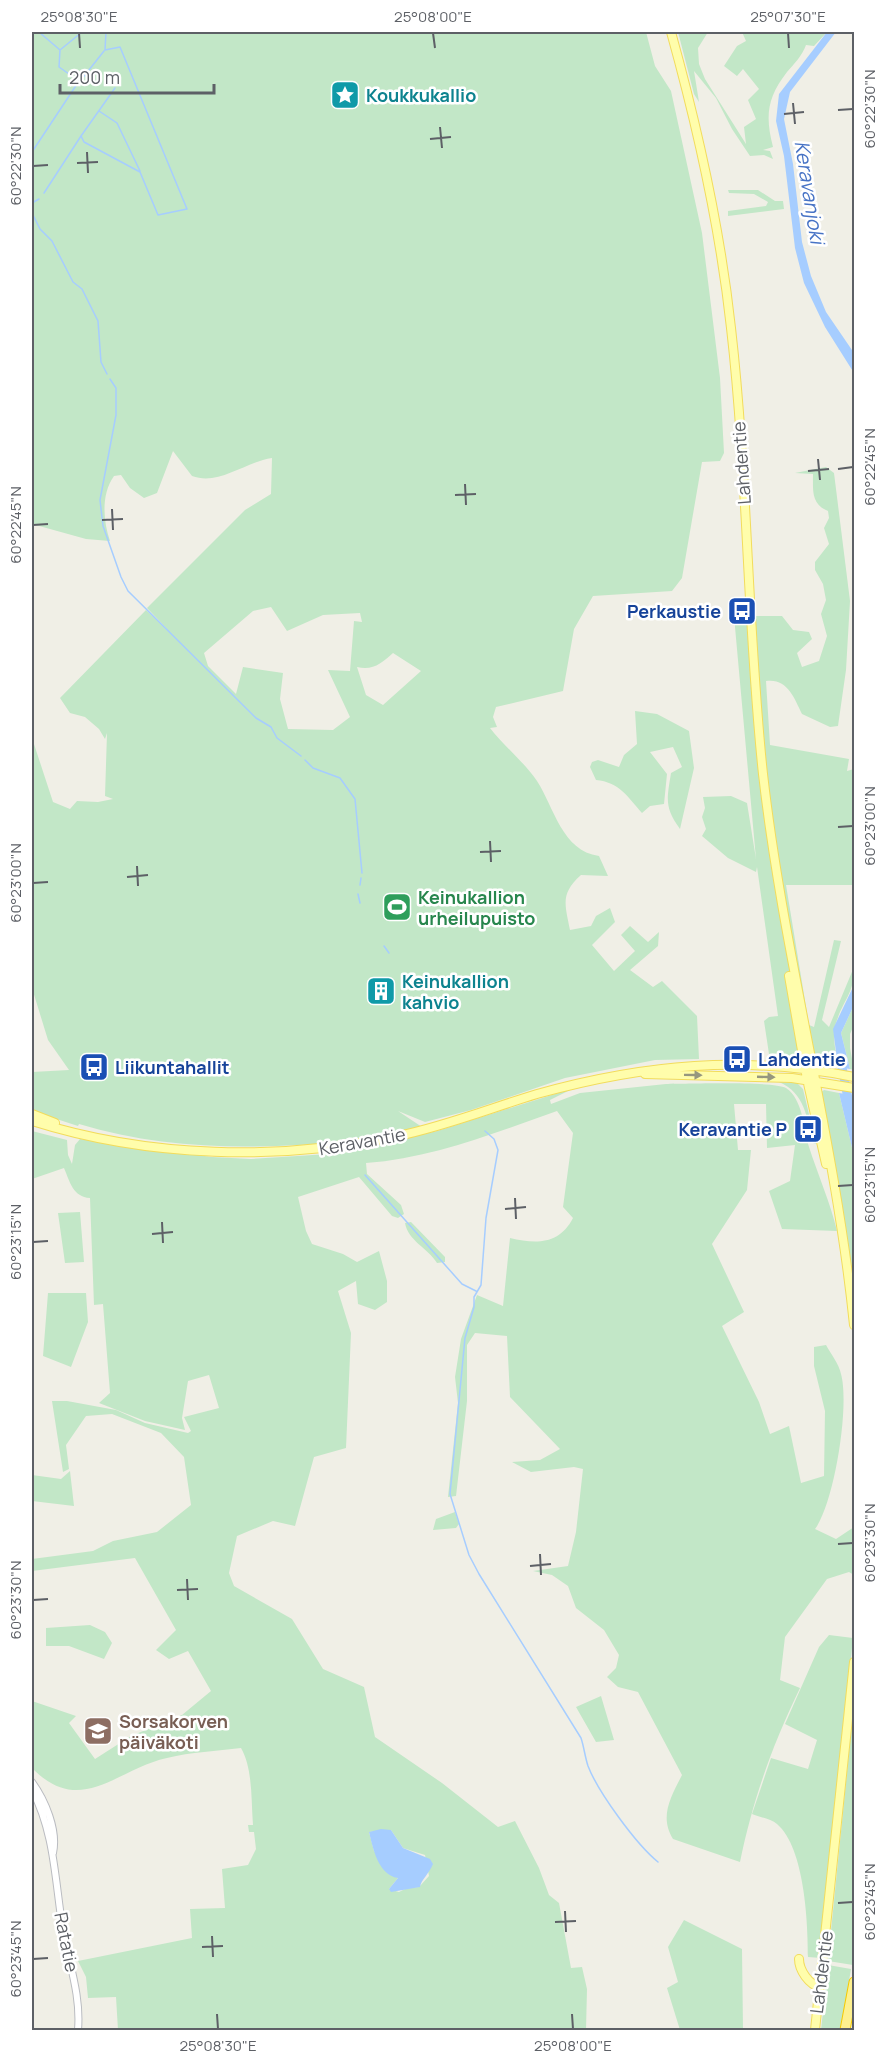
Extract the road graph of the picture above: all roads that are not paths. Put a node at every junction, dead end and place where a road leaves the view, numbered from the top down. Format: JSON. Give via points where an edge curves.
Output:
{"nodes":[{"id":1,"x":671,"y":32,"type":"edge"},
{"id":2,"x":810,"y":1069,"type":"junction"},
{"id":3,"x":624,"y":1074,"type":"junction"},
{"id":4,"x":854,"y":1077,"type":"edge"},
{"id":5,"x":811,"y":1080,"type":"junction"},
{"id":6,"x":855,"y":1088,"type":"edge"},
{"id":7,"x":32,"y":1114,"type":"edge"},
{"id":8,"x":32,"y":1121,"type":"edge"},
{"id":9,"x":93,"y":1136,"type":"junction"},
{"id":10,"x":855,"y":1325,"type":"edge"},
{"id":11,"x":855,"y":1662,"type":"edge"},
{"id":12,"x":32,"y":1782,"type":"edge"},
{"id":13,"x":32,"y":1790,"type":"edge"},
{"id":14,"x":52,"y":1854,"type":"junction"},
{"id":15,"x":799,"y":1959,"type":"dead end"},
{"id":16,"x":855,"y":1982,"type":"edge"},
{"id":17,"x":820,"y":1987,"type":"junction"},
{"id":18,"x":78,"y":2031,"type":"edge"},
{"id":19,"x":815,"y":2031,"type":"edge"},
{"id":20,"x":845,"y":2031,"type":"edge"}],
"edges":[{"from":1,"to":2,"type":"main road","name":"Lahdentie","via":[[696,123],[720,239],[730,320],[763,773]]},
{"from":2,"to":3,"type":"main road","name":"Keravantie","via":[[686,1065]]},
{"from":2,"to":4,"type":"main road","name":"Keravantie"},
{"from":2,"to":5,"type":"main road","name":"Lahdentie"},
{"from":3,"to":5,"type":"main road","name":"Keravantie","one_way":true},
{"from":3,"to":9,"type":"main road","name":"Keravantie","via":[[534,1095],[424,1130],[335,1148],[219,1152]]},
{"from":5,"to":6,"type":"main road","name":"Keravantie"},
{"from":5,"to":10,"type":"main road","name":"Lahdentie","via":[[837,1199]]},
{"from":7,"to":9,"type":"main road","name":"Keravantie"},
{"from":8,"to":9,"type":"main road","name":"Keravantie"},
{"from":11,"to":17,"type":"main road","name":"Lahdentie"},
{"from":12,"to":14,"type":"street","name":"Ratatie","via":[[49,1816]]},
{"from":13,"to":14,"type":"street","name":"Ratatie","via":[[42,1811]]},
{"from":14,"to":18,"type":"street","name":"Ratatie","via":[[63,1931],[78,1995]]},
{"from":15,"to":17,"type":"main road","via":[[809,1981]]},
{"from":16,"to":20,"type":"highway"},
{"from":17,"to":19,"type":"main road","name":"Lahdentie"}]}
